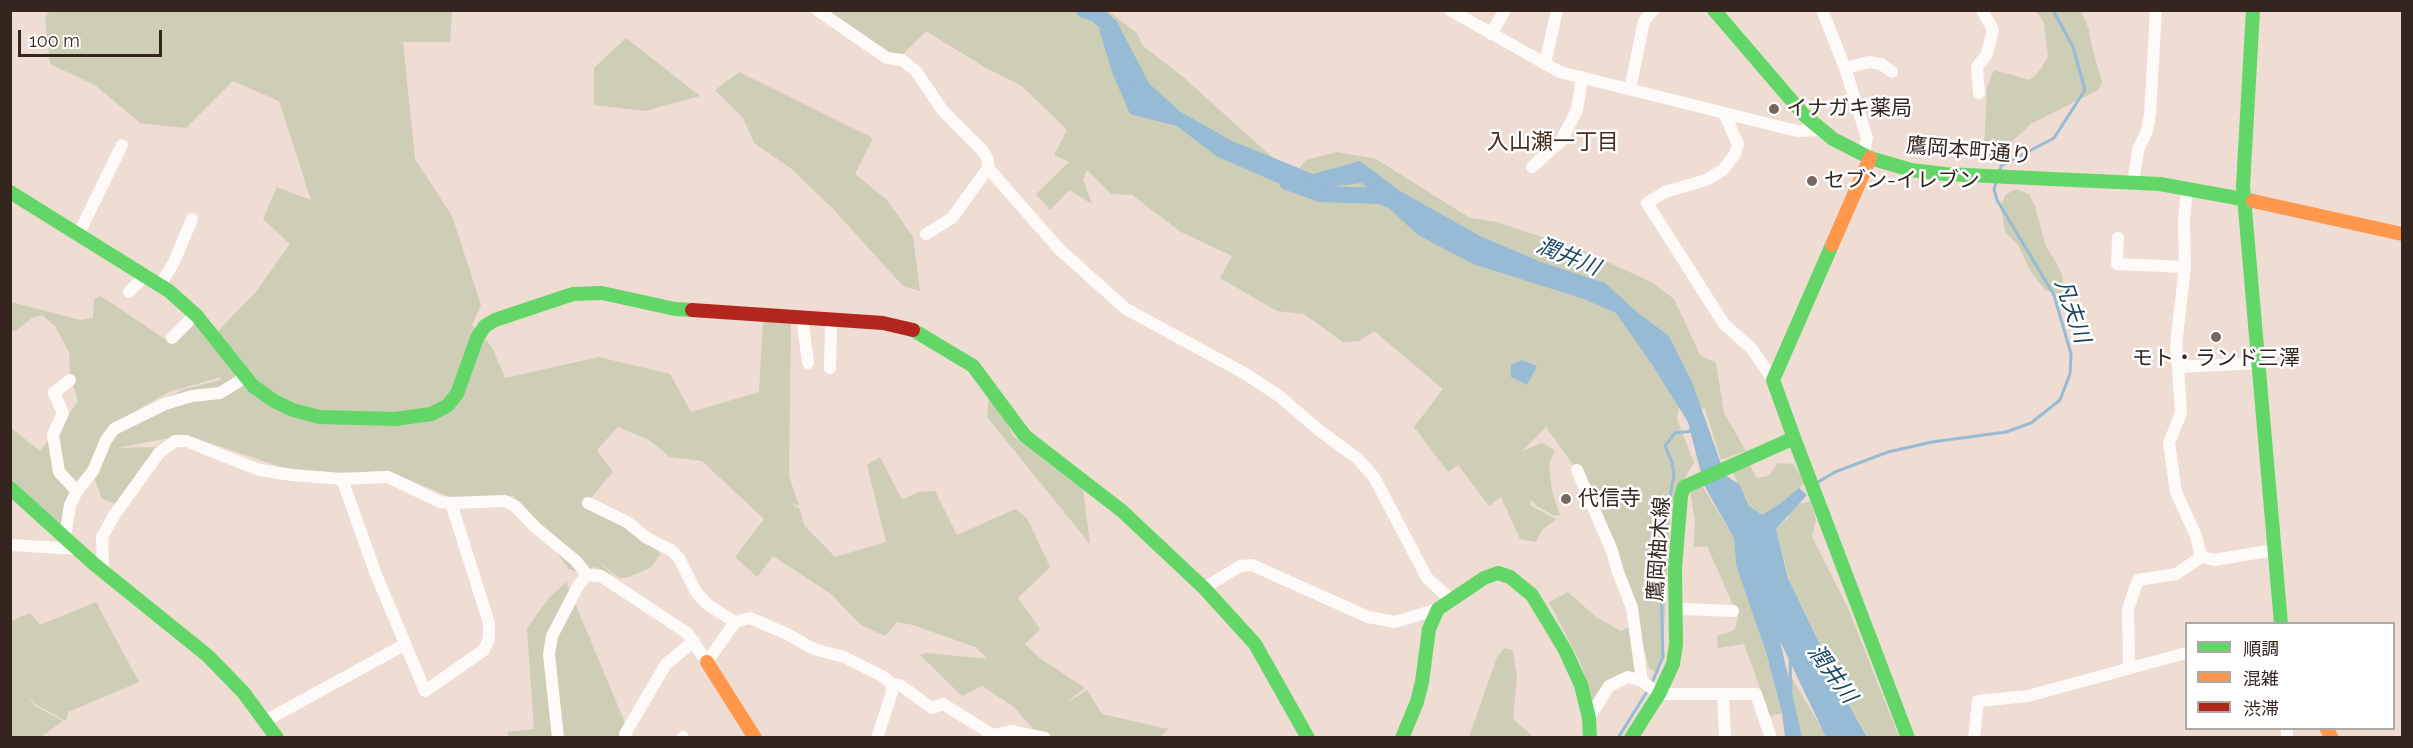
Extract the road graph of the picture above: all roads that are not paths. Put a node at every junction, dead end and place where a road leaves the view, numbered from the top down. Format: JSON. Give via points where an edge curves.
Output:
{"nodes":[{"id":1,"x":817,"y":10,"type":"edge"},
{"id":2,"x":1450,"y":10,"type":"edge"},
{"id":3,"x":1505,"y":10,"type":"edge"},
{"id":4,"x":1557,"y":10,"type":"edge"},
{"id":5,"x":1653,"y":10,"type":"edge"},
{"id":6,"x":1822,"y":10,"type":"edge"},
{"id":7,"x":1982,"y":10,"type":"edge"},
{"id":8,"x":2156,"y":10,"type":"edge"},
{"id":9,"x":2253,"y":10,"type":"edge"},
{"id":10,"x":1717,"y":12,"type":"edge"},
{"id":11,"x":1491,"y":34,"type":"junction"},
{"id":12,"x":1545,"y":64,"type":"junction"},
{"id":13,"x":1845,"y":68,"type":"junction"},
{"id":14,"x":1892,"y":72,"type":"dead end"},
{"id":15,"x":1582,"y":77,"type":"junction"},
{"id":16,"x":1630,"y":89,"type":"junction"},
{"id":17,"x":1979,"y":93,"type":"dead end"},
{"id":18,"x":1725,"y":115,"type":"junction"},
{"id":19,"x":1821,"y":130,"type":"junction"},
{"id":20,"x":122,"y":145,"type":"dead end"},
{"id":21,"x":1867,"y":157,"type":"junction"},
{"id":22,"x":1532,"y":167,"type":"dead end"},
{"id":23,"x":988,"y":168,"type":"junction"},
{"id":24,"x":2133,"y":183,"type":"junction"},
{"id":25,"x":2187,"y":189,"type":"junction"},
{"id":26,"x":10,"y":192,"type":"edge"},
{"id":27,"x":2245,"y":199,"type":"junction"},
{"id":28,"x":192,"y":219,"type":"dead end"},
{"id":29,"x":79,"y":233,"type":"junction"},
{"id":30,"x":926,"y":234,"type":"dead end"},
{"id":31,"x":2403,"y":234,"type":"edge"},
{"id":32,"x":2118,"y":238,"type":"dead end"},
{"id":33,"x":2185,"y":267,"type":"junction"},
{"id":34,"x":146,"y":275,"type":"junction"},
{"id":35,"x":160,"y":285,"type":"junction"},
{"id":36,"x":129,"y":292,"type":"dead end"},
{"id":37,"x":195,"y":315,"type":"junction"},
{"id":38,"x":802,"y":317,"type":"junction"},
{"id":39,"x":831,"y":319,"type":"junction"},
{"id":40,"x":172,"y":338,"type":"dead end"},
{"id":41,"x":808,"y":363,"type":"dead end"},
{"id":42,"x":2259,"y":363,"type":"junction"},
{"id":43,"x":830,"y":368,"type":"dead end"},
{"id":44,"x":2178,"y":368,"type":"junction"},
{"id":45,"x":246,"y":377,"type":"junction"},
{"id":46,"x":70,"y":380,"type":"dead end"},
{"id":47,"x":1773,"y":380,"type":"junction"},
{"id":48,"x":1794,"y":438,"type":"junction"},
{"id":49,"x":1577,"y":470,"type":"dead end"},
{"id":50,"x":342,"y":479,"type":"junction"},
{"id":51,"x":10,"y":488,"type":"edge"},
{"id":52,"x":77,"y":491,"type":"junction"},
{"id":53,"x":451,"y":503,"type":"junction"},
{"id":54,"x":588,"y":503,"type":"dead end"},
{"id":55,"x":62,"y":535,"type":"junction"},
{"id":56,"x":10,"y":544,"type":"edge"},
{"id":57,"x":78,"y":549,"type":"junction"},
{"id":58,"x":2274,"y":550,"type":"junction"},
{"id":59,"x":2201,"y":556,"type":"junction"},
{"id":60,"x":103,"y":571,"type":"junction"},
{"id":61,"x":587,"y":574,"type":"junction"},
{"id":62,"x":1204,"y":588,"type":"junction"},
{"id":63,"x":1450,"y":599,"type":"junction"},
{"id":64,"x":1675,"y":607,"type":"junction"},
{"id":65,"x":1438,"y":609,"type":"junction"},
{"id":66,"x":1733,"y":611,"type":"dead end"},
{"id":67,"x":735,"y":622,"type":"junction"},
{"id":68,"x":2281,"y":622,"type":"edge"},
{"id":69,"x":694,"y":641,"type":"junction"},
{"id":70,"x":404,"y":645,"type":"junction"},
{"id":71,"x":2185,"y":653,"type":"edge"},
{"id":72,"x":707,"y":662,"type":"junction"},
{"id":73,"x":2129,"y":667,"type":"junction"},
{"id":74,"x":1642,"y":681,"type":"junction"},
{"id":75,"x":891,"y":684,"type":"junction"},
{"id":76,"x":1659,"y":694,"type":"junction"},
{"id":77,"x":1723,"y":694,"type":"junction"},
{"id":78,"x":1589,"y":718,"type":"junction"},
{"id":79,"x":265,"y":722,"type":"junction"},
{"id":80,"x":277,"y":738,"type":"edge"},
{"id":81,"x":558,"y":738,"type":"edge"},
{"id":82,"x":627,"y":738,"type":"edge"},
{"id":83,"x":755,"y":738,"type":"edge"},
{"id":84,"x":878,"y":738,"type":"edge"},
{"id":85,"x":1045,"y":738,"type":"edge"},
{"id":86,"x":1308,"y":738,"type":"edge"},
{"id":87,"x":1402,"y":738,"type":"edge"},
{"id":88,"x":1590,"y":738,"type":"edge"},
{"id":89,"x":1631,"y":738,"type":"edge"},
{"id":90,"x":1725,"y":738,"type":"edge"},
{"id":91,"x":1771,"y":738,"type":"edge"},
{"id":92,"x":1908,"y":738,"type":"edge"},
{"id":93,"x":1974,"y":738,"type":"edge"}],
"edges":[{"from":1,"to":23,"type":"street","via":[[887,58],[902,60],[916,71],[943,111],[984,151]]},
{"from":2,"to":11,"type":"street"},
{"from":3,"to":11,"type":"street"},
{"from":4,"to":12,"type":"street"},
{"from":5,"to":16,"type":"street","via":[[1644,21]]},
{"from":6,"to":13,"type":"street"},
{"from":7,"to":17,"type":"street","via":[[1993,30],[1987,54],[1977,67]]},
{"from":8,"to":24,"type":"street","via":[[2150,115],[2138,150]]},
{"from":9,"to":27,"type":"street"},
{"from":10,"to":19,"type":"street","name":"鷹岡本町通り"},
{"from":11,"to":12,"type":"street"},
{"from":12,"to":15,"type":"street"},
{"from":13,"to":14,"type":"street","via":[[1869,62]]},
{"from":13,"to":21,"type":"street","via":[[1867,138]]},
{"from":15,"to":16,"type":"street"},
{"from":15,"to":22,"type":"street","via":[[1577,110],[1562,141]]},
{"from":16,"to":18,"type":"street"},
{"from":18,"to":19,"type":"street","via":[[1797,131]]},
{"from":18,"to":47,"type":"street","via":[[1738,144],[1723,170],[1647,203],[1724,324],[1752,350]]},
{"from":19,"to":21,"type":"street","name":"鷹岡本町通り"},
{"from":20,"to":29,"type":"street"},
{"from":21,"to":24,"type":"street","name":"鷹岡本町通り","via":[[1911,170]]},
{"from":21,"to":47,"type":"street"},
{"from":23,"to":30,"type":"street","via":[[952,218]]},
{"from":23,"to":63,"type":"street","via":[[1059,249],[1126,309],[1244,373],[1358,459],[1374,477],[1427,578]]},
{"from":24,"to":25,"type":"street","name":"鷹岡本町通り"},
{"from":25,"to":27,"type":"street","name":"鷹岡本町通り"},
{"from":25,"to":33,"type":"street"},
{"from":26,"to":29,"type":"street"},
{"from":27,"to":31,"type":"street","name":"鷹岡本町通り"},
{"from":27,"to":42,"type":"street"},
{"from":28,"to":35,"type":"street"},
{"from":29,"to":34,"type":"street"},
{"from":32,"to":33,"type":"street","via":[[2117,264]]},
{"from":33,"to":44,"type":"street","via":[[2176,345]]},
{"from":34,"to":35,"type":"street"},
{"from":34,"to":36,"type":"street"},
{"from":35,"to":37,"type":"street"},
{"from":37,"to":40,"type":"street"},
{"from":37,"to":45,"type":"street"},
{"from":38,"to":39,"type":"street"},
{"from":38,"to":41,"type":"street"},
{"from":38,"to":45,"type":"street","via":[[675,309],[603,293],[573,294],[495,320],[485,327],[477,338],[457,394],[447,406],[431,414],[395,419],[319,417],[293,410],[274,401]]},
{"from":39,"to":43,"type":"street"},
{"from":39,"to":62,"type":"street","via":[[904,327],[962,358],[973,366],[1028,439],[1122,511]]},
{"from":42,"to":44,"type":"street"},
{"from":42,"to":58,"type":"street"},
{"from":44,"to":59,"type":"street","via":[[2181,413],[2169,443],[2176,492]]},
{"from":45,"to":52,"type":"street","via":[[220,393],[165,404],[114,429],[93,471]]},
{"from":46,"to":52,"type":"street","via":[[54,393],[63,413],[53,435],[59,472]]},
{"from":47,"to":48,"type":"street"},
{"from":48,"to":64,"type":"street","name":"鷹岡柚木線","via":[[1687,484],[1681,496]]},
{"from":48,"to":92,"type":"street"},
{"from":49,"to":74,"type":"street","via":[[1632,608]]},
{"from":50,"to":53,"type":"street","via":[[388,477],[440,502]]},
{"from":50,"to":60,"type":"street","via":[[259,470],[186,441],[175,441],[159,453],[141,476],[102,537]]},
{"from":50,"to":70,"type":"street"},
{"from":51,"to":55,"type":"street"},
{"from":52,"to":55,"type":"street"},
{"from":53,"to":61,"type":"street","via":[[505,501],[515,506]]},
{"from":53,"to":70,"type":"street","via":[[489,623],[489,638],[484,650],[425,691]]},
{"from":54,"to":67,"type":"street","via":[[671,550],[696,592]]},
{"from":55,"to":57,"type":"street"},
{"from":56,"to":57,"type":"street"},
{"from":57,"to":60,"type":"street"},
{"from":58,"to":59,"type":"street","via":[[2214,560]]},
{"from":58,"to":68,"type":"street"},
{"from":59,"to":73,"type":"street","via":[[2176,574],[2138,580],[2128,609]]},
{"from":60,"to":79,"type":"street","via":[[208,656]]},
{"from":61,"to":69,"type":"street","via":[[601,576]]},
{"from":61,"to":81,"type":"street","via":[[552,636],[549,654]]},
{"from":62,"to":65,"type":"street","via":[[1240,566],[1252,565],[1368,617],[1395,622]]},
{"from":62,"to":86,"type":"street","via":[[1255,644]]},
{"from":63,"to":65,"type":"street"},
{"from":63,"to":78,"type":"street","via":[[1498,573],[1521,584],[1532,595],[1576,673]]},
{"from":64,"to":66,"type":"street"},
{"from":64,"to":76,"type":"street","name":"鷹岡柚木線","via":[[1673,664]]},
{"from":65,"to":87,"type":"street","via":[[1430,629],[1417,702]]},
{"from":67,"to":72,"type":"street"},
{"from":67,"to":75,"type":"street","via":[[750,618],[814,649],[844,657]]},
{"from":69,"to":72,"type":"street"},
{"from":69,"to":82,"type":"street","via":[[666,664]]},
{"from":70,"to":79,"type":"street"},
{"from":71,"to":73,"type":"street"},
{"from":72,"to":83,"type":"street"},
{"from":73,"to":93,"type":"street","via":[[2028,696],[1978,701]]},
{"from":74,"to":76,"type":"street"},
{"from":74,"to":78,"type":"street","via":[[1628,677],[1609,686]]},
{"from":75,"to":84,"type":"street"},
{"from":75,"to":85,"type":"street","via":[[900,685],[932,708],[943,704],[993,735],[1011,731]]},
{"from":76,"to":77,"type":"street"},
{"from":76,"to":89,"type":"street","name":"鷹岡柚木線"},
{"from":77,"to":90,"type":"street"},
{"from":77,"to":91,"type":"street","via":[[1756,694]]},
{"from":78,"to":88,"type":"street"},
{"from":79,"to":80,"type":"street"}]}
